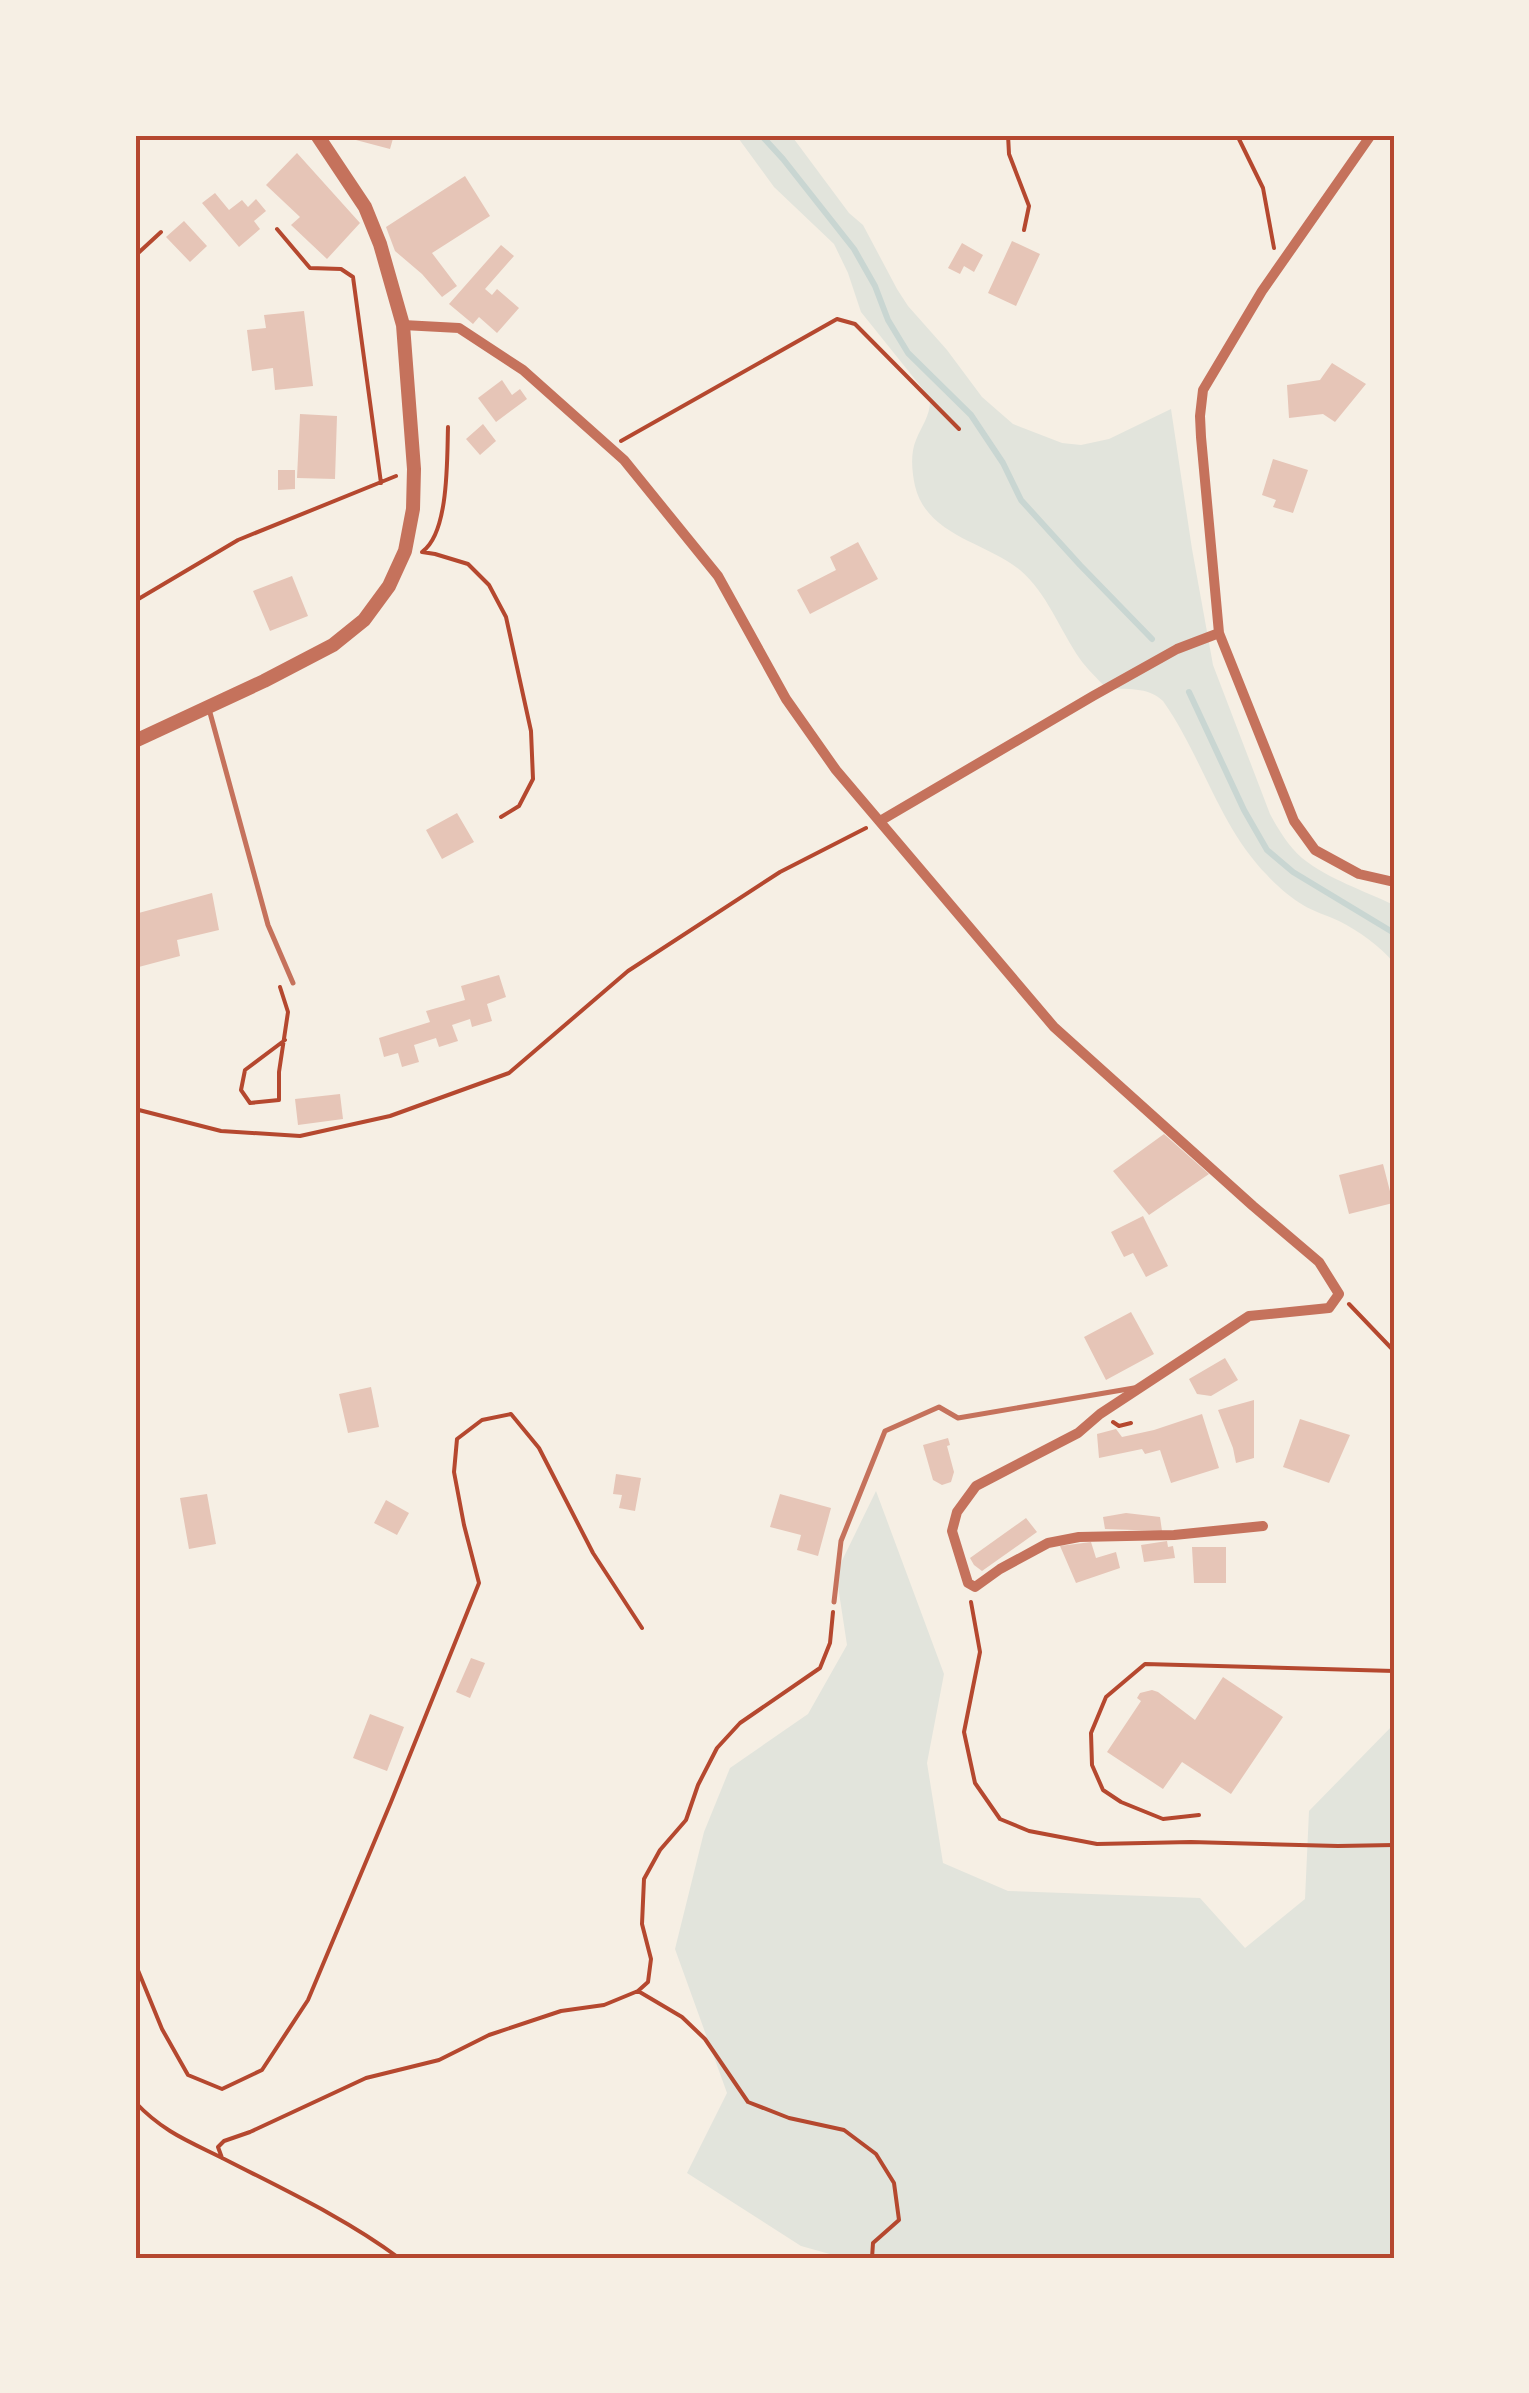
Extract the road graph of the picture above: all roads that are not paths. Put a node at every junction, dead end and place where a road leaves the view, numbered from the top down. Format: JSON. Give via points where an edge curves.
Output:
{"nodes":[{"id":1,"x":316,"y":135,"type":"edge"},
{"id":2,"x":1371,"y":135,"type":"edge"},
{"id":3,"x":403,"y":325,"type":"junction"},
{"id":4,"x":1218,"y":633,"type":"junction"},
{"id":5,"x":209,"y":706,"type":"junction"},
{"id":6,"x":135,"y":741,"type":"edge"},
{"id":7,"x":880,"y":821,"type":"junction"},
{"id":8,"x":1394,"y":882,"type":"edge"},
{"id":9,"x":293,"y":984,"type":"dead end"},
{"id":10,"x":1142,"y":1386,"type":"junction"},
{"id":11,"x":1264,"y":1526,"type":"dead end"},
{"id":12,"x":834,"y":1602,"type":"road end"}],
"edges":[{"from":1,"to":3,"type":"street","via":[[365,207]]},
{"from":2,"to":4,"type":"street","via":[[1203,390]]},
{"from":3,"to":5,"type":"street","via":[[414,509],[389,586],[333,646]]},
{"from":3,"to":7,"type":"street","via":[[459,328],[523,370],[624,460],[718,576],[786,699]]},
{"from":4,"to":7,"type":"street","via":[[1093,696]]},
{"from":4,"to":8,"type":"street","via":[[1294,821],[1314,850],[1358,874]]},
{"from":5,"to":6,"type":"street"},
{"from":5,"to":9,"type":"lane","via":[[268,926]]},
{"from":7,"to":10,"type":"street","via":[[1054,1027],[1319,1262],[1340,1294],[1329,1308],[1250,1316]]},
{"from":10,"to":11,"type":"street","via":[[1078,1433],[976,1486],[952,1531],[968,1583],[975,1587],[1048,1543]]},
{"from":10,"to":12,"type":"lane","via":[[958,1418],[938,1407],[885,1431],[841,1542]]}]}
